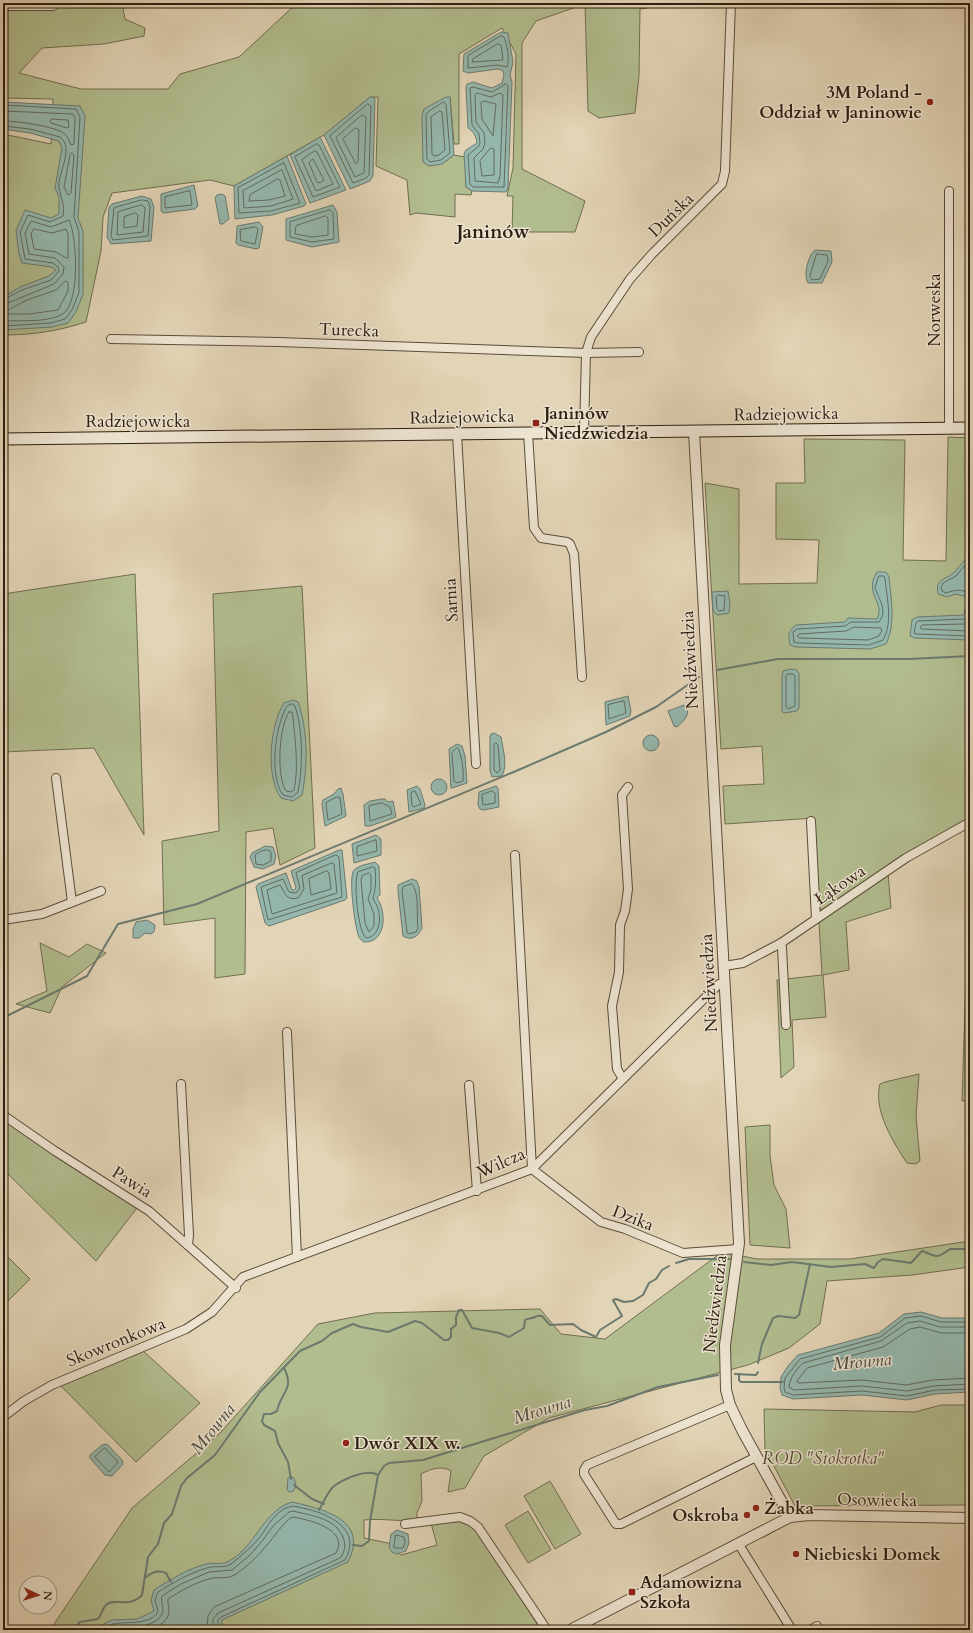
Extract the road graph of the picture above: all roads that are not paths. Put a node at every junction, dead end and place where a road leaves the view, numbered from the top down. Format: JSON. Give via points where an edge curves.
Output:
{"nodes":[{"id":1,"x":731,"y":3,"type":"edge"},
{"id":2,"x":3,"y":6,"type":"edge"},
{"id":3,"x":54,"y":6,"type":"dead end"},
{"id":4,"x":949,"y":191,"type":"dead end"},
{"id":5,"x":111,"y":339,"type":"dead end"},
{"id":6,"x":639,"y":352,"type":"dead end"},
{"id":7,"x":586,"y":353,"type":"junction"},
{"id":8,"x":970,"y":428,"type":"edge"},
{"id":9,"x":949,"y":429,"type":"junction"},
{"id":10,"x":694,"y":432,"type":"junction"},
{"id":11,"x":528,"y":433,"type":"junction"},
{"id":12,"x":584,"y":433,"type":"junction"},
{"id":13,"x":457,"y":434,"type":"junction"},
{"id":14,"x":3,"y":439,"type":"edge"},
{"id":15,"x":582,"y":677,"type":"dead end"},
{"id":16,"x":476,"y":764,"type":"dead end"},
{"id":17,"x":56,"y":778,"type":"dead end"},
{"id":18,"x":628,"y":787,"type":"dead end"},
{"id":19,"x":811,"y":821,"type":"dead end"},
{"id":20,"x":970,"y":822,"type":"edge"},
{"id":21,"x":514,"y":855,"type":"dead end"},
{"id":22,"x":101,"y":891,"type":"dead end"},
{"id":23,"x":72,"y":902,"type":"junction"},
{"id":24,"x":816,"y":919,"type":"junction"},
{"id":25,"x":3,"y":920,"type":"edge"},
{"id":26,"x":780,"y":943,"type":"junction"},
{"id":27,"x":724,"y":966,"type":"junction"},
{"id":28,"x":725,"y":982,"type":"junction"},
{"id":29,"x":786,"y":1025,"type":"dead end"},
{"id":30,"x":287,"y":1032,"type":"dead end"},
{"id":31,"x":623,"y":1079,"type":"junction"},
{"id":32,"x":181,"y":1084,"type":"dead end"},
{"id":33,"x":469,"y":1085,"type":"dead end"},
{"id":34,"x":3,"y":1115,"type":"edge"},
{"id":35,"x":532,"y":1169,"type":"junction"},
{"id":36,"x":476,"y":1191,"type":"junction"},
{"id":37,"x":188,"y":1245,"type":"junction"},
{"id":38,"x":738,"y":1249,"type":"junction"},
{"id":39,"x":297,"y":1257,"type":"junction"},
{"id":40,"x":236,"y":1288,"type":"junction"},
{"id":41,"x":730,"y":1405,"type":"junction"},
{"id":42,"x":3,"y":1417,"type":"edge"},
{"id":43,"x":756,"y":1457,"type":"junction"},
{"id":44,"x":790,"y":1517,"type":"junction"},
{"id":45,"x":970,"y":1518,"type":"edge"},
{"id":46,"x":405,"y":1524,"type":"dead end"},
{"id":47,"x":738,"y":1543,"type":"junction"},
{"id":48,"x":547,"y":1630,"type":"edge"},
{"id":49,"x":570,"y":1630,"type":"edge"},
{"id":50,"x":792,"y":1630,"type":"edge"}],
"edges":[{"from":1,"to":7,"type":"street","name":"Duńska","via":[[725,171],[722,184],[630,279],[591,337]]},
{"from":2,"to":3,"type":"street"},
{"from":4,"to":9,"type":"street","name":"Norweska"},
{"from":5,"to":7,"type":"street","name":"Turecka"},
{"from":6,"to":7,"type":"street","name":"Turecka"},
{"from":7,"to":12,"type":"street","name":"Duńska"},
{"from":8,"to":9,"type":"main road","name":"Radziejowicka"},
{"from":9,"to":10,"type":"main road","name":"Radziejowicka"},
{"from":10,"to":12,"type":"main road","name":"Radziejowicka"},
{"from":10,"to":27,"type":"street","name":"Niedźwiedzia"},
{"from":11,"to":12,"type":"main road","name":"Radziejowicka"},
{"from":11,"to":13,"type":"main road","name":"Radziejowicka"},
{"from":11,"to":15,"type":"street","via":[[534,528],[541,538],[567,542],[574,554]]},
{"from":13,"to":14,"type":"main road","name":"Radziejowicka"},
{"from":13,"to":16,"type":"street","name":"Sarnia"},
{"from":17,"to":23,"type":"street"},
{"from":18,"to":31,"type":"street","via":[[622,796],[628,889],[620,925],[619,972],[612,1006],[617,1069]]},
{"from":19,"to":24,"type":"street"},
{"from":20,"to":24,"type":"street","name":"Łąkowa","via":[[906,858]]},
{"from":21,"to":35,"type":"street"},
{"from":22,"to":23,"type":"street"},
{"from":23,"to":25,"type":"street","via":[[42,914]]},
{"from":24,"to":26,"type":"street","name":"Łąkowa"},
{"from":26,"to":27,"type":"street","name":"Łąkowa","via":[[743,963]]},
{"from":26,"to":29,"type":"street"},
{"from":27,"to":28,"type":"street","name":"Niedźwiedzia"},
{"from":28,"to":31,"type":"street","name":"Wilcza","via":[[719,984]]},
{"from":28,"to":38,"type":"street","name":"Niedźwiedzia"},
{"from":30,"to":39,"type":"street"},
{"from":31,"to":35,"type":"street","name":"Wilcza"},
{"from":32,"to":37,"type":"street","via":[[190,1235]]},
{"from":33,"to":36,"type":"street"},
{"from":34,"to":37,"type":"street","name":"Pawia","via":[[55,1152],[149,1211]]},
{"from":35,"to":36,"type":"street","name":"Wilcza"},
{"from":35,"to":38,"type":"street","name":"Dzika","via":[[601,1222],[683,1253]]},
{"from":36,"to":39,"type":"street","name":"Wilcza"},
{"from":37,"to":40,"type":"street","name":"Pawia"},
{"from":38,"to":41,"type":"street","name":"Niedźwiedzia","via":[[725,1345],[724,1374]]},
{"from":39,"to":40,"type":"street","name":"Wilcza","via":[[243,1277]]},
{"from":40,"to":42,"type":"street","name":"Skowronkowa","via":[[212,1312],[186,1330],[52,1385]]},
{"from":41,"to":43,"type":"street","name":"Niedźwiedzia"},
{"from":41,"to":43,"type":"street","via":[[587,1465],[584,1474],[616,1524],[621,1524]]},
{"from":43,"to":44,"type":"street","name":"Niedźwiedzia"},
{"from":44,"to":45,"type":"street","name":"Osowiecka","via":[[809,1515]]},
{"from":44,"to":47,"type":"street","name":"Osowiecka"},
{"from":46,"to":48,"type":"street","via":[[460,1517],[470,1521],[478,1527]]},
{"from":47,"to":49,"type":"street","name":"Osowiecka"},
{"from":47,"to":50,"type":"street"}]}
